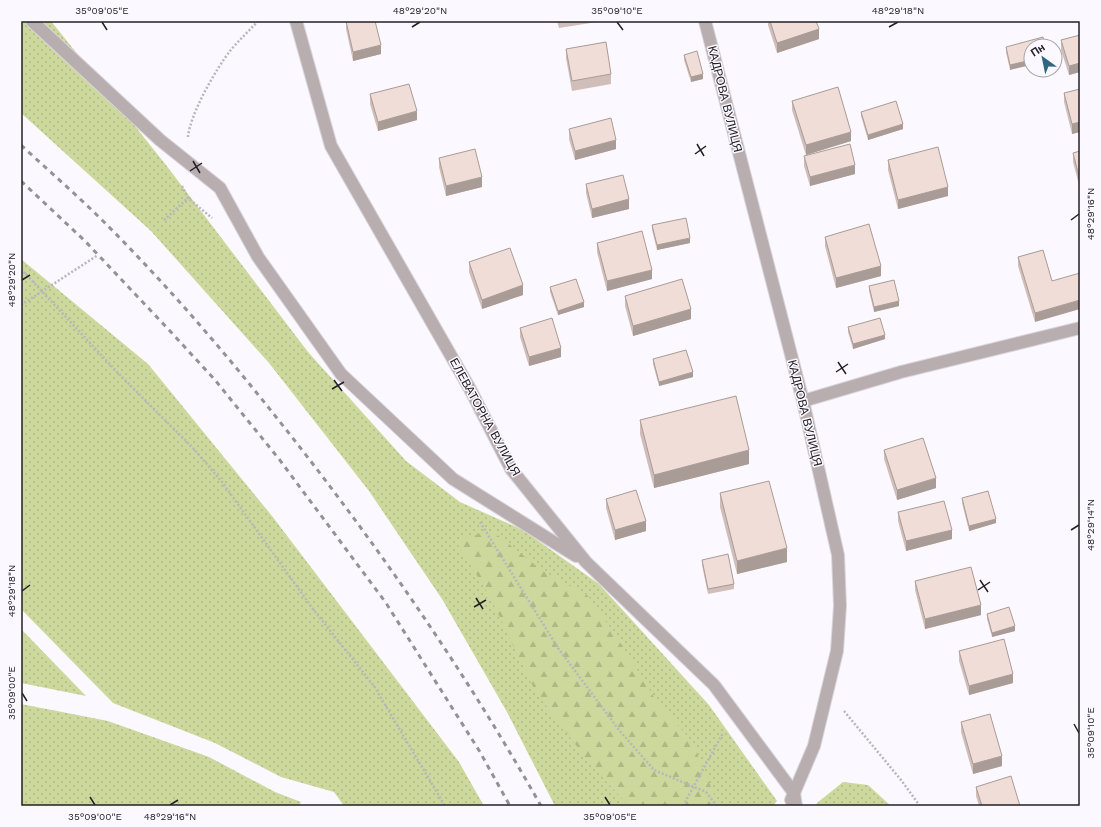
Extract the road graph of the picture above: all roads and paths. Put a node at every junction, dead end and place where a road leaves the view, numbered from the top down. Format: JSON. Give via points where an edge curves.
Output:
{"nodes":[{"id":1,"x":32,"y":21,"type":"edge"},
{"id":2,"x":258,"y":21,"type":"edge"},
{"id":3,"x":296,"y":21,"type":"edge"},
{"id":4,"x":705,"y":21,"type":"edge"},
{"id":5,"x":186,"y":161,"type":"junction"},
{"id":6,"x":188,"y":198,"type":"dead end"},
{"id":7,"x":164,"y":220,"type":"dead end"},
{"id":8,"x":98,"y":255,"type":"dead end"},
{"id":9,"x":21,"y":269,"type":"edge"},
{"id":10,"x":42,"y":291,"type":"junction"},
{"id":11,"x":21,"y":306,"type":"edge"},
{"id":12,"x":1080,"y":328,"type":"edge"},
{"id":13,"x":803,"y":401,"type":"junction"},
{"id":14,"x":478,"y":519,"type":"dead end"},
{"id":15,"x":586,"y":562,"type":"junction"},
{"id":16,"x":828,"y":692,"type":"junction"},
{"id":17,"x":734,"y":712,"type":"junction"},
{"id":18,"x":693,"y":786,"type":"junction"},
{"id":19,"x":794,"y":793,"type":"junction"},
{"id":20,"x":445,"y":806,"type":"edge"},
{"id":21,"x":683,"y":806,"type":"edge"},
{"id":22,"x":717,"y":806,"type":"edge"},
{"id":23,"x":788,"y":806,"type":"edge"},
{"id":24,"x":796,"y":806,"type":"edge"},
{"id":25,"x":920,"y":806,"type":"edge"}],
"edges":[{"from":1,"to":5,"type":"street"},
{"from":2,"to":5,"type":"path","via":[[230,51],[202,97],[188,129]]},
{"from":3,"to":15,"type":"street","name":"ЕЛЕВАТОРНА ВУЛИЦЯ","via":[[331,146],[470,389],[511,469]]},
{"from":4,"to":13,"type":"street","name":"КАДРОВА ВУЛИЦЯ"},
{"from":5,"to":15,"type":"street","via":[[220,188],[258,258],[341,374],[453,479]]},
{"from":6,"to":7,"type":"path"},
{"from":8,"to":10,"type":"path"},
{"from":9,"to":10,"type":"path"},
{"from":10,"to":11,"type":"path"},
{"from":10,"to":20,"type":"path","via":[[119,374],[194,448],[222,482],[313,609],[374,686]]},
{"from":12,"to":13,"type":"street","via":[[901,372]]},
{"from":13,"to":16,"type":"street","name":"КАДРОВА ВУЛИЦЯ","via":[[838,555],[840,606],[837,651]]},
{"from":14,"to":18,"type":"path","via":[[558,648],[619,730],[654,770]]},
{"from":15,"to":17,"type":"street","name":"ЕЛЕВАТОРНА ВУЛИЦЯ","via":[[714,685]]},
{"from":16,"to":19,"type":"street","name":"КАДРОВА ВУЛИЦЯ","via":[[814,746]]},
{"from":16,"to":25,"type":"path"},
{"from":17,"to":18,"type":"path"},
{"from":17,"to":19,"type":"street","name":"ЕЛЕВАТОРНА ВУЛИЦЯ"},
{"from":18,"to":21,"type":"path"},
{"from":18,"to":22,"type":"path","via":[[706,792]]},
{"from":19,"to":23,"type":"street","name":"КАДРОВА ВУЛИЦЯ"},
{"from":19,"to":24,"type":"street"}]}
